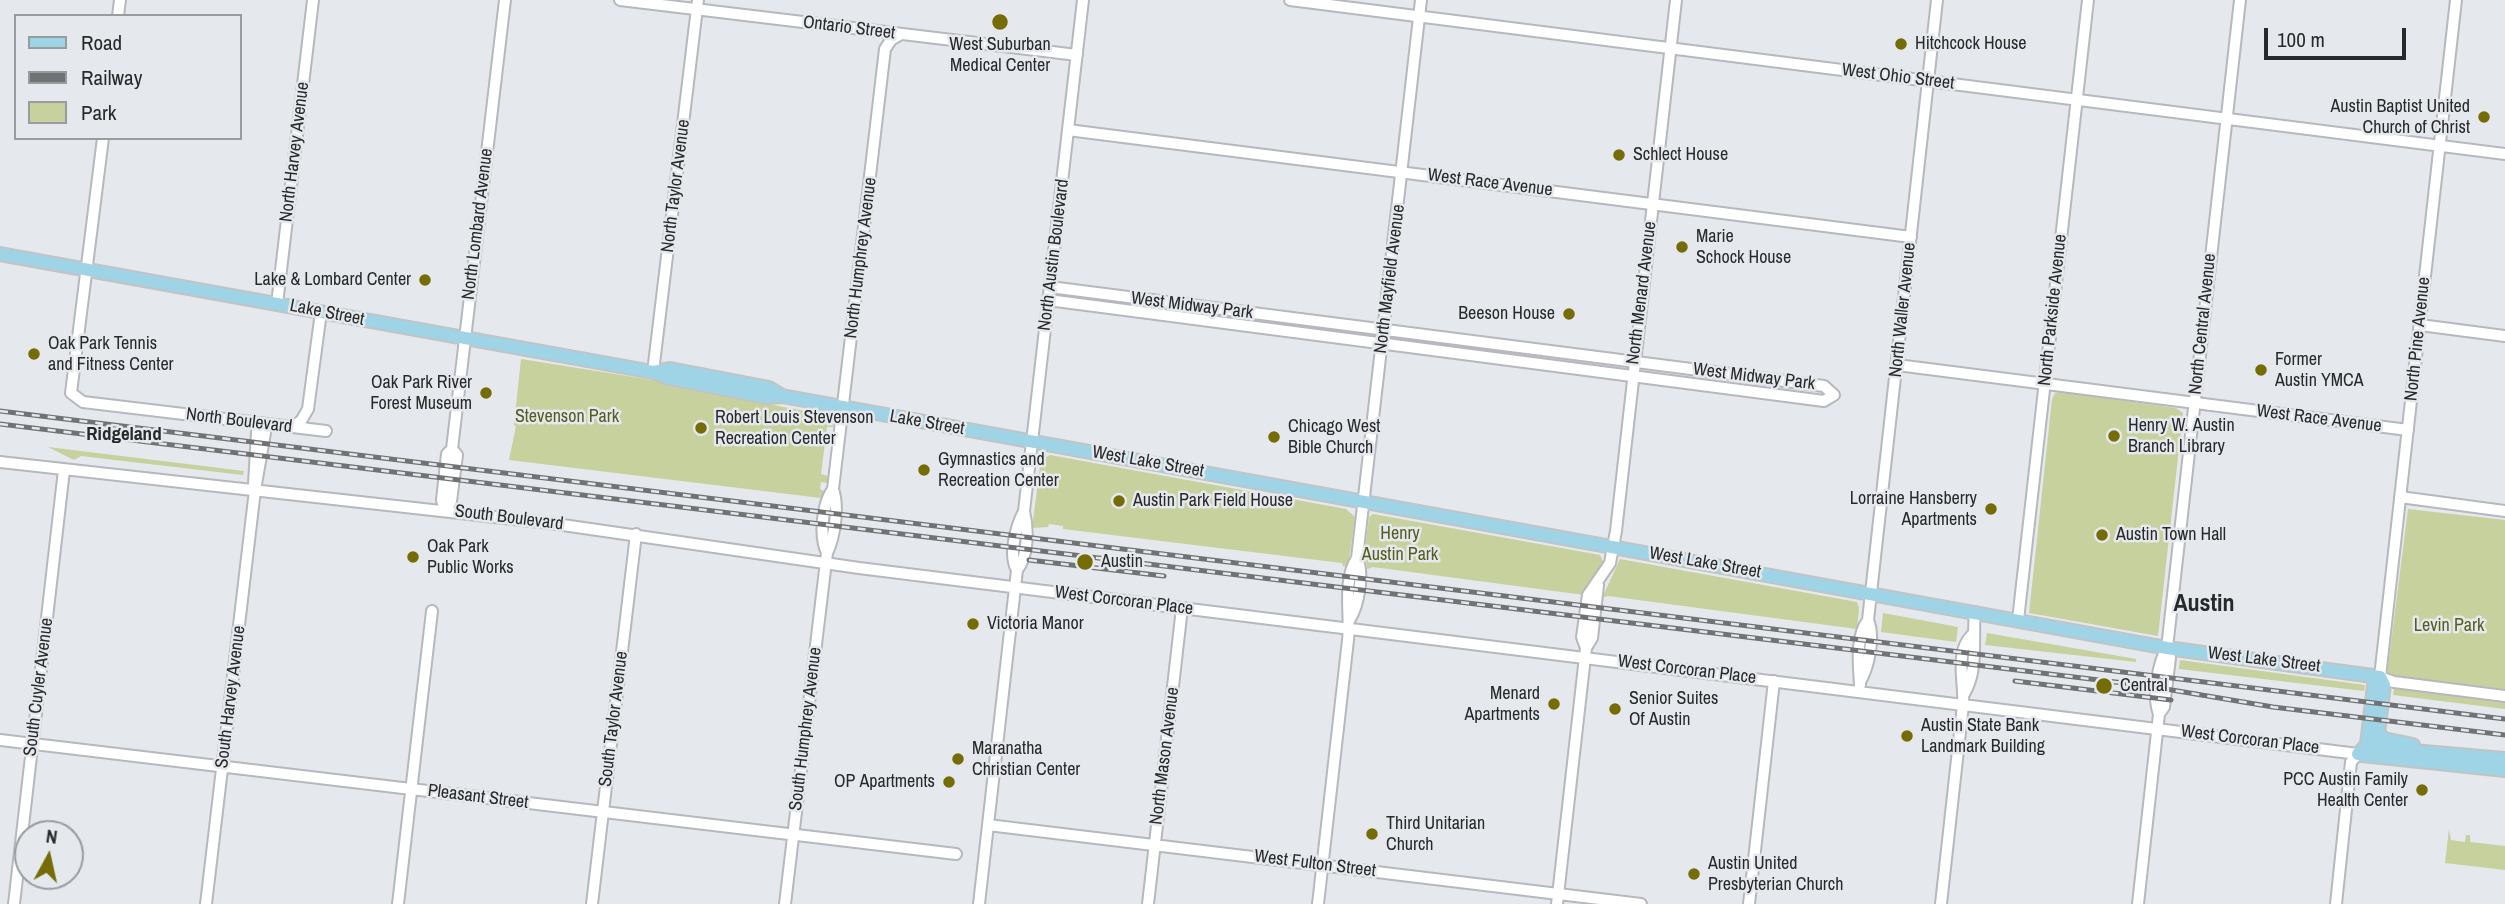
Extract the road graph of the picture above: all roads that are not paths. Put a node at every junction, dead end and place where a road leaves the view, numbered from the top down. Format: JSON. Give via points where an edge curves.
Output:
{"nodes":[{"id":1,"x":313,"y":0,"type":"edge"},
{"id":2,"x":505,"y":0,"type":"edge"},
{"id":3,"x":620,"y":0,"type":"edge"},
{"id":4,"x":1083,"y":0,"type":"edge"},
{"id":5,"x":1290,"y":0,"type":"edge"},
{"id":6,"x":1421,"y":0,"type":"edge"},
{"id":7,"x":1676,"y":0,"type":"edge"},
{"id":8,"x":1937,"y":0,"type":"edge"},
{"id":9,"x":2088,"y":0,"type":"edge"},
{"id":10,"x":2240,"y":0,"type":"edge"},
{"id":11,"x":2456,"y":0,"type":"edge"},
{"id":12,"x":698,"y":5,"type":"edge"},
{"id":13,"x":1420,"y":16,"type":"junction"},
{"id":14,"x":901,"y":34,"type":"junction"},
{"id":15,"x":1670,"y":48,"type":"junction"},
{"id":16,"x":1077,"y":55,"type":"junction"},
{"id":17,"x":1928,"y":81,"type":"junction"},
{"id":18,"x":2077,"y":100,"type":"junction"},
{"id":19,"x":2226,"y":119,"type":"junction"},
{"id":20,"x":1068,"y":130,"type":"junction"},
{"id":21,"x":103,"y":140,"type":"edge"},
{"id":22,"x":2439,"y":146,"type":"junction"},
{"id":23,"x":2505,"y":154,"type":"edge"},
{"id":24,"x":1402,"y":172,"type":"junction"},
{"id":25,"x":1653,"y":203,"type":"junction"},
{"id":26,"x":1911,"y":237,"type":"junction"},
{"id":27,"x":0,"y":254,"type":"edge"},
{"id":28,"x":88,"y":270,"type":"junction"},
{"id":29,"x":1050,"y":288,"type":"junction"},
{"id":30,"x":1048,"y":300,"type":"junction"},
{"id":31,"x":277,"y":304,"type":"junction"},
{"id":32,"x":321,"y":312,"type":"junction"},
{"id":33,"x":2420,"y":325,"type":"junction"},
{"id":34,"x":1384,"y":330,"type":"junction"},
{"id":35,"x":2505,"y":335,"type":"edge"},
{"id":36,"x":464,"y":339,"type":"junction"},
{"id":37,"x":1382,"y":344,"type":"junction"},
{"id":38,"x":1634,"y":362,"type":"junction"},
{"id":39,"x":1896,"y":365,"type":"junction"},
{"id":40,"x":653,"y":372,"type":"junction"},
{"id":41,"x":1633,"y":376,"type":"junction"},
{"id":42,"x":1763,"y":378,"type":"junction"},
{"id":43,"x":2045,"y":384,"type":"junction"},
{"id":44,"x":1761,"y":393,"type":"junction"},
{"id":45,"x":2194,"y":403,"type":"junction"},
{"id":46,"x":843,"y":408,"type":"junction"},
{"id":47,"x":262,"y":424,"type":"junction"},
{"id":48,"x":292,"y":427,"type":"junction"},
{"id":49,"x":2408,"y":430,"type":"junction"},
{"id":50,"x":326,"y":431,"type":"dead end"},
{"id":51,"x":1032,"y":441,"type":"junction"},
{"id":52,"x":0,"y":462,"type":"edge"},
{"id":53,"x":64,"y":470,"type":"junction"},
{"id":54,"x":255,"y":491,"type":"junction"},
{"id":55,"x":2400,"y":497,"type":"junction"},
{"id":56,"x":1364,"y":501,"type":"junction"},
{"id":57,"x":445,"y":510,"type":"junction"},
{"id":58,"x":2505,"y":511,"type":"edge"},
{"id":59,"x":636,"y":534,"type":"junction"},
{"id":60,"x":1613,"y":546,"type":"junction"},
{"id":61,"x":826,"y":558,"type":"junction"},
{"id":62,"x":1015,"y":588,"type":"junction"},
{"id":63,"x":1871,"y":593,"type":"junction"},
{"id":64,"x":1182,"y":608,"type":"junction"},
{"id":65,"x":432,"y":611,"type":"dead end"},
{"id":66,"x":1975,"y":612,"type":"junction"},
{"id":67,"x":2018,"y":620,"type":"junction"},
{"id":68,"x":1350,"y":624,"type":"junction"},
{"id":69,"x":2167,"y":648,"type":"junction"},
{"id":70,"x":1586,"y":653,"type":"junction"},
{"id":71,"x":2380,"y":677,"type":"junction"},
{"id":72,"x":1774,"y":681,"type":"junction"},
{"id":73,"x":1860,"y":687,"type":"junction"},
{"id":74,"x":2505,"y":696,"type":"edge"},
{"id":75,"x":1964,"y":699,"type":"junction"},
{"id":76,"x":2157,"y":728,"type":"junction"},
{"id":77,"x":2378,"y":733,"type":"junction"},
{"id":78,"x":0,"y":740,"type":"edge"},
{"id":79,"x":32,"y":744,"type":"junction"},
{"id":80,"x":2362,"y":749,"type":"junction"},
{"id":81,"x":2423,"y":749,"type":"junction"},
{"id":82,"x":2505,"y":759,"type":"edge"},
{"id":83,"x":222,"y":767,"type":"junction"},
{"id":84,"x":2505,"y":769,"type":"edge"},
{"id":85,"x":411,"y":789,"type":"junction"},
{"id":86,"x":603,"y":812,"type":"junction"},
{"id":87,"x":988,"y":825,"type":"junction"},
{"id":88,"x":794,"y":835,"type":"junction"},
{"id":89,"x":1155,"y":845,"type":"junction"},
{"id":90,"x":956,"y":854,"type":"dead end"},
{"id":91,"x":1322,"y":865,"type":"junction"},
{"id":92,"x":1558,"y":899,"type":"edge"},
{"id":93,"x":13,"y":904,"type":"edge"},
{"id":94,"x":206,"y":904,"type":"edge"},
{"id":95,"x":398,"y":904,"type":"edge"},
{"id":96,"x":593,"y":904,"type":"edge"},
{"id":97,"x":785,"y":904,"type":"edge"},
{"id":98,"x":979,"y":904,"type":"edge"},
{"id":99,"x":1148,"y":904,"type":"edge"},
{"id":100,"x":1318,"y":904,"type":"edge"},
{"id":101,"x":1641,"y":904,"type":"edge"},
{"id":102,"x":1749,"y":904,"type":"edge"},
{"id":103,"x":1941,"y":904,"type":"edge"},
{"id":104,"x":2138,"y":904,"type":"edge"},
{"id":105,"x":2336,"y":904,"type":"edge"}],
"edges":[{"from":1,"to":31,"type":"street","name":"North Harvey Avenue"},
{"from":2,"to":36,"type":"street","name":"North Lombard Avenue"},
{"from":3,"to":12,"type":"street","name":"Ontario Street"},
{"from":4,"to":16,"type":"street","name":"North Austin Boulevard"},
{"from":5,"to":13,"type":"street","name":"West Ohio Street"},
{"from":6,"to":13,"type":"street","name":"North Mayfield Avenue"},
{"from":7,"to":15,"type":"street","name":"North Menard Avenue"},
{"from":8,"to":17,"type":"street","name":"North Waller Avenue"},
{"from":9,"to":18,"type":"street","name":"North Parkside Avenue"},
{"from":10,"to":19,"type":"street","name":"North Central Avenue"},
{"from":11,"to":22,"type":"street","name":"North Pine Avenue"},
{"from":12,"to":14,"type":"street","name":"Ontario Street"},
{"from":12,"to":40,"type":"street","name":"North Taylor Avenue"},
{"from":13,"to":15,"type":"street","name":"West Ohio Street"},
{"from":13,"to":24,"type":"street","name":"North Mayfield Avenue"},
{"from":14,"to":16,"type":"street","name":"Ontario Street"},
{"from":14,"to":46,"type":"street","name":"North Humphrey Avenue","via":[[885,49]]},
{"from":15,"to":17,"type":"street","name":"West Ohio Street"},
{"from":15,"to":25,"type":"street","name":"North Menard Avenue"},
{"from":16,"to":20,"type":"street","name":"North Austin Boulevard"},
{"from":17,"to":18,"type":"street","name":"West Ohio Street"},
{"from":17,"to":26,"type":"street","name":"North Waller Avenue"},
{"from":18,"to":19,"type":"street","name":"West Ohio Street"},
{"from":18,"to":43,"type":"street","name":"North Parkside Avenue"},
{"from":19,"to":22,"type":"street","name":"West Ohio Street"},
{"from":19,"to":45,"type":"street","name":"North Central Avenue"},
{"from":20,"to":24,"type":"street","name":"West Race Avenue"},
{"from":20,"to":29,"type":"street","name":"North Austin Boulevard"},
{"from":21,"to":28,"type":"street"},
{"from":22,"to":23,"type":"street","name":"West Ohio Street"},
{"from":22,"to":33,"type":"street","name":"North Pine Avenue"},
{"from":24,"to":25,"type":"street","name":"West Race Avenue"},
{"from":24,"to":34,"type":"street","name":"North Mayfield Avenue"},
{"from":25,"to":26,"type":"street","name":"West Race Avenue"},
{"from":25,"to":38,"type":"street","name":"North Menard Avenue"},
{"from":26,"to":39,"type":"street","name":"North Waller Avenue"},
{"from":27,"to":28,"type":"main road","name":"Lake Street"},
{"from":28,"to":31,"type":"main road","name":"Lake Street"},
{"from":28,"to":47,"type":"street","name":"North Boulevard","via":[[71,393],[83,402]]},
{"from":29,"to":30,"type":"street","name":"North Austin Boulevard"},
{"from":29,"to":34,"type":"street","name":"West Midway Park"},
{"from":30,"to":37,"type":"street","name":"West Midway Park"},
{"from":30,"to":51,"type":"street","name":"North Austin Boulevard"},
{"from":31,"to":32,"type":"main road","name":"Lake Street"},
{"from":32,"to":36,"type":"main road","name":"Lake Street"},
{"from":32,"to":48,"type":"street","via":[[308,409]]},
{"from":33,"to":35,"type":"street"},
{"from":33,"to":49,"type":"street","name":"North Pine Avenue"},
{"from":34,"to":37,"type":"street","name":"North Mayfield Avenue"},
{"from":34,"to":38,"type":"street","name":"West Midway Park"},
{"from":36,"to":40,"type":"main road","name":"Lake Street"},
{"from":36,"to":57,"type":"street","name":"North Lombard Avenue","via":[[452,449],[447,454]]},
{"from":37,"to":41,"type":"street","name":"West Midway Park"},
{"from":37,"to":56,"type":"street","name":"North Mayfield Avenue"},
{"from":38,"to":41,"type":"street","name":"North Menard Avenue"},
{"from":38,"to":42,"type":"street","name":"West Midway Park"},
{"from":39,"to":43,"type":"street","name":"West Race Avenue"},
{"from":39,"to":63,"type":"street","name":"North Waller Avenue"},
{"from":40,"to":46,"type":"main road","name":"Lake Street","via":[[670,369],[756,385],[782,396]]},
{"from":41,"to":44,"type":"street","name":"West Midway Park"},
{"from":41,"to":60,"type":"street","name":"North Menard Avenue"},
{"from":42,"to":44,"type":"street"},
{"from":42,"to":44,"type":"street","name":"West Midway Park","via":[[1824,386],[1834,395],[1824,401]]},
{"from":43,"to":45,"type":"street","name":"West Race Avenue"},
{"from":43,"to":67,"type":"street","name":"North Parkside Avenue"},
{"from":45,"to":49,"type":"street","name":"West Race Avenue"},
{"from":45,"to":69,"type":"street","name":"North Central Avenue"},
{"from":46,"to":51,"type":"main road","name":"Lake Street"},
{"from":46,"to":61,"type":"street","name":"North Humphrey Avenue","via":[[832,543]]},
{"from":47,"to":48,"type":"street","name":"North Boulevard"},
{"from":47,"to":54,"type":"street","via":[[265,433]]},
{"from":48,"to":50,"type":"street","name":"North Boulevard"},
{"from":49,"to":55,"type":"street","name":"North Pine Avenue"},
{"from":51,"to":56,"type":"main road","name":"West Lake Street"},
{"from":51,"to":62,"type":"street","name":"North Austin Boulevard","via":[[1024,511],[1017,524]]},
{"from":52,"to":53,"type":"street","name":"South Boulevard"},
{"from":53,"to":54,"type":"street","name":"South Boulevard"},
{"from":53,"to":79,"type":"street","name":"South Cuyler Avenue"},
{"from":54,"to":57,"type":"street","name":"South Boulevard"},
{"from":54,"to":83,"type":"street","name":"South Harvey Avenue"},
{"from":55,"to":58,"type":"street"},
{"from":55,"to":71,"type":"street","name":"North Pine Avenue"},
{"from":56,"to":60,"type":"main road","name":"West Lake Street"},
{"from":56,"to":68,"type":"street","name":"North Mayfield Avenue","via":[[1357,558],[1361,567]]},
{"from":57,"to":59,"type":"street","name":"South Boulevard"},
{"from":59,"to":61,"type":"street","name":"South Boulevard"},
{"from":59,"to":86,"type":"street","name":"South Taylor Avenue"},
{"from":60,"to":63,"type":"main road","name":"West Lake Street"},
{"from":60,"to":70,"type":"street","name":"North Menard Avenue","via":[[1610,563],[1588,595],[1582,637]]},
{"from":61,"to":62,"type":"street","name":"South Boulevard"},
{"from":61,"to":88,"type":"street","name":"South Humphrey Avenue"},
{"from":62,"to":64,"type":"street","name":"West Corcoran Place"},
{"from":62,"to":87,"type":"street","name":"North Austin Boulevard"},
{"from":63,"to":66,"type":"main road","name":"West Lake Street"},
{"from":63,"to":73,"type":"street","name":"North Waller Avenue","via":[[1857,670]]},
{"from":64,"to":68,"type":"street","name":"West Corcoran Place"},
{"from":64,"to":89,"type":"street","name":"North Mason Avenue"},
{"from":65,"to":85,"type":"street"},
{"from":66,"to":67,"type":"main road","name":"West Lake Street"},
{"from":66,"to":75,"type":"street","via":[[1964,651],[1960,683]]},
{"from":67,"to":69,"type":"main road","name":"West Lake Street"},
{"from":68,"to":70,"type":"street","name":"West Corcoran Place"},
{"from":68,"to":91,"type":"street","name":"North Mayfield Avenue"},
{"from":69,"to":71,"type":"main road","name":"West Lake Street"},
{"from":69,"to":76,"type":"street","name":"North Central Avenue","via":[[2170,658],[2164,707]]},
{"from":70,"to":72,"type":"street","name":"West Corcoran Place"},
{"from":70,"to":92,"type":"street","name":"North Menard Avenue"},
{"from":71,"to":74,"type":"street"},
{"from":71,"to":77,"type":"main road","name":"North Pine Avenue","via":[[2384,685]]},
{"from":71,"to":80,"type":"main road","name":"North Pine Avenue","via":[[2374,684]]},
{"from":72,"to":73,"type":"street","name":"West Corcoran Place"},
{"from":72,"to":102,"type":"street"},
{"from":73,"to":75,"type":"street","name":"West Corcoran Place"},
{"from":75,"to":76,"type":"street","name":"West Corcoran Place"},
{"from":75,"to":103,"type":"street"},
{"from":76,"to":80,"type":"street","name":"West Corcoran Place"},
{"from":76,"to":104,"type":"street","name":"North Central Avenue"},
{"from":77,"to":80,"type":"main road","name":"North Pine Avenue"},
{"from":77,"to":81,"type":"main road","via":[[2384,739]]},
{"from":78,"to":79,"type":"street","name":"Pleasant Street"},
{"from":79,"to":83,"type":"street","name":"Pleasant Street"},
{"from":79,"to":93,"type":"street","name":"South Cuyler Avenue"},
{"from":80,"to":81,"type":"main road"},
{"from":80,"to":84,"type":"main road"},
{"from":80,"to":105,"type":"street","name":"North Pine Avenue","via":[[2351,762]]},
{"from":81,"to":82,"type":"main road"},
{"from":83,"to":85,"type":"street","name":"Pleasant Street"},
{"from":83,"to":94,"type":"street","name":"South Harvey Avenue"},
{"from":85,"to":86,"type":"street","name":"Pleasant Street"},
{"from":85,"to":95,"type":"street"},
{"from":86,"to":88,"type":"street","name":"Pleasant Street"},
{"from":86,"to":96,"type":"street","name":"South Taylor Avenue"},
{"from":87,"to":89,"type":"street","name":"West Fulton Street"},
{"from":87,"to":98,"type":"street","name":"North Austin Boulevard"},
{"from":88,"to":90,"type":"street","name":"Pleasant Street"},
{"from":88,"to":97,"type":"street","name":"South Humphrey Avenue"},
{"from":89,"to":91,"type":"street","name":"West Fulton Street"},
{"from":89,"to":99,"type":"street","name":"North Mason Avenue"},
{"from":91,"to":92,"type":"street","name":"West Fulton Street"},
{"from":91,"to":100,"type":"street","name":"North Mayfield Avenue"},
{"from":92,"to":101,"type":"street","name":"West Fulton Street"}]}
